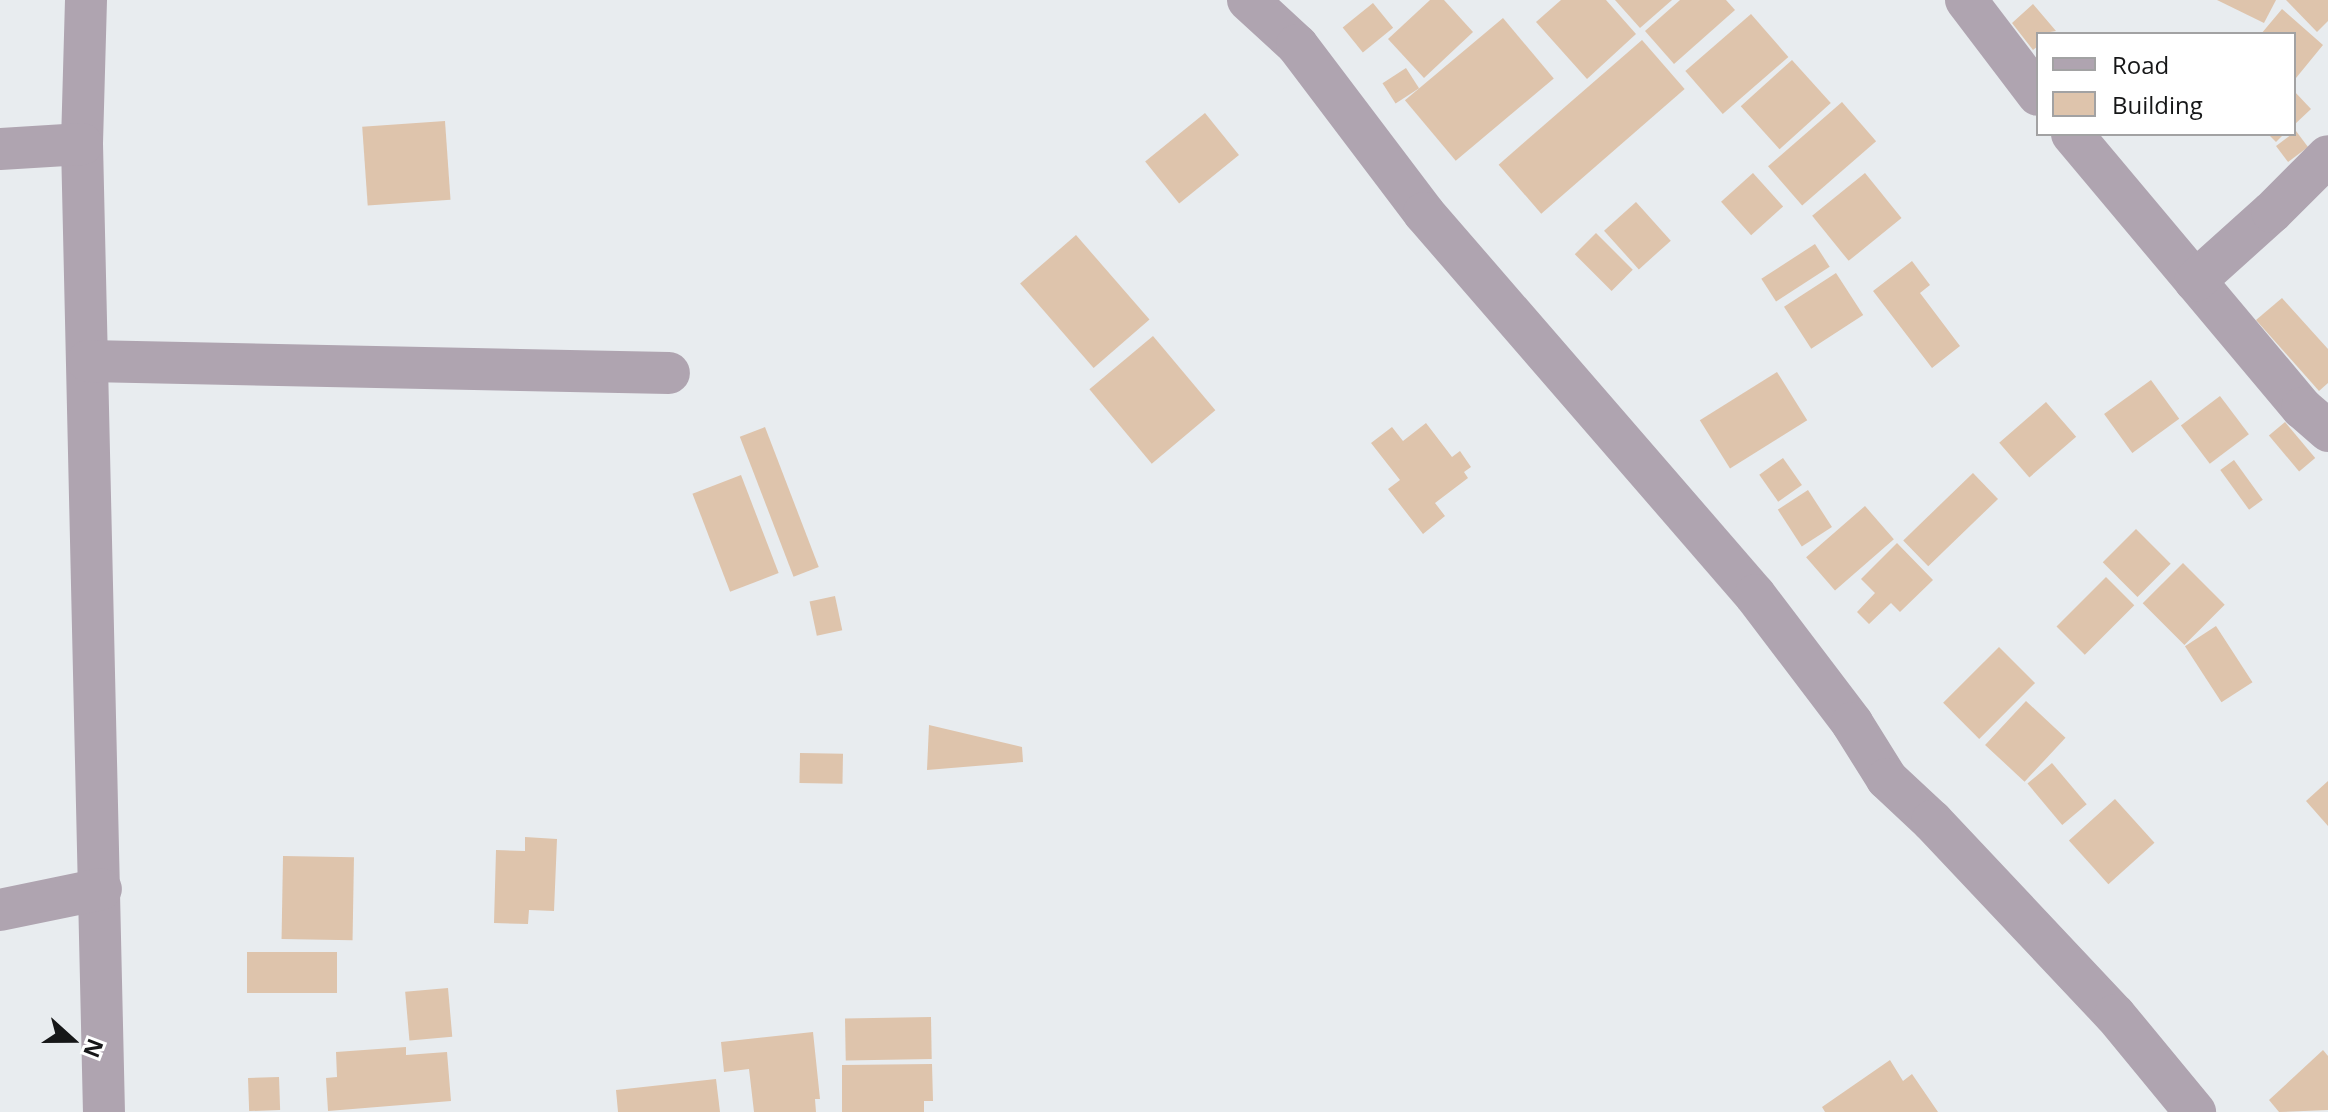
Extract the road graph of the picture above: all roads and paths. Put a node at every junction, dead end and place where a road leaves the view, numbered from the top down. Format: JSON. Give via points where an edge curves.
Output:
{"nodes":[{"id":1,"x":86,"y":0,"type":"edge"},
{"id":2,"x":1248,"y":0,"type":"edge"},
{"id":3,"x":1966,"y":0,"type":"edge"},
{"id":4,"x":2036,"y":92,"type":"edge"},
{"id":5,"x":2074,"y":136,"type":"edge"},
{"id":6,"x":82,"y":144,"type":"junction"},
{"id":7,"x":0,"y":149,"type":"edge"},
{"id":8,"x":2328,"y":156,"type":"edge"},
{"id":9,"x":2195,"y":281,"type":"junction"},
{"id":10,"x":88,"y":361,"type":"junction"},
{"id":11,"x":669,"y":373,"type":"dead end"},
{"id":12,"x":2328,"y":431,"type":"edge"},
{"id":13,"x":101,"y":889,"type":"junction"},
{"id":14,"x":0,"y":910,"type":"edge"},
{"id":15,"x":104,"y":1112,"type":"edge"},
{"id":16,"x":2195,"y":1112,"type":"edge"}],
"edges":[{"from":1,"to":6,"type":"street"},
{"from":2,"to":16,"type":"street","via":[[1297,45],[1424,213],[1755,595],[1852,723],[1887,779],[2115,1015]]},
{"from":3,"to":4,"type":"street"},
{"from":5,"to":9,"type":"street"},
{"from":6,"to":7,"type":"street"},
{"from":6,"to":10,"type":"street"},
{"from":8,"to":9,"type":"street"},
{"from":9,"to":12,"type":"street","via":[[2302,408]]},
{"from":10,"to":11,"type":"street"},
{"from":10,"to":13,"type":"street"},
{"from":13,"to":14,"type":"street"},
{"from":13,"to":15,"type":"street"}]}
